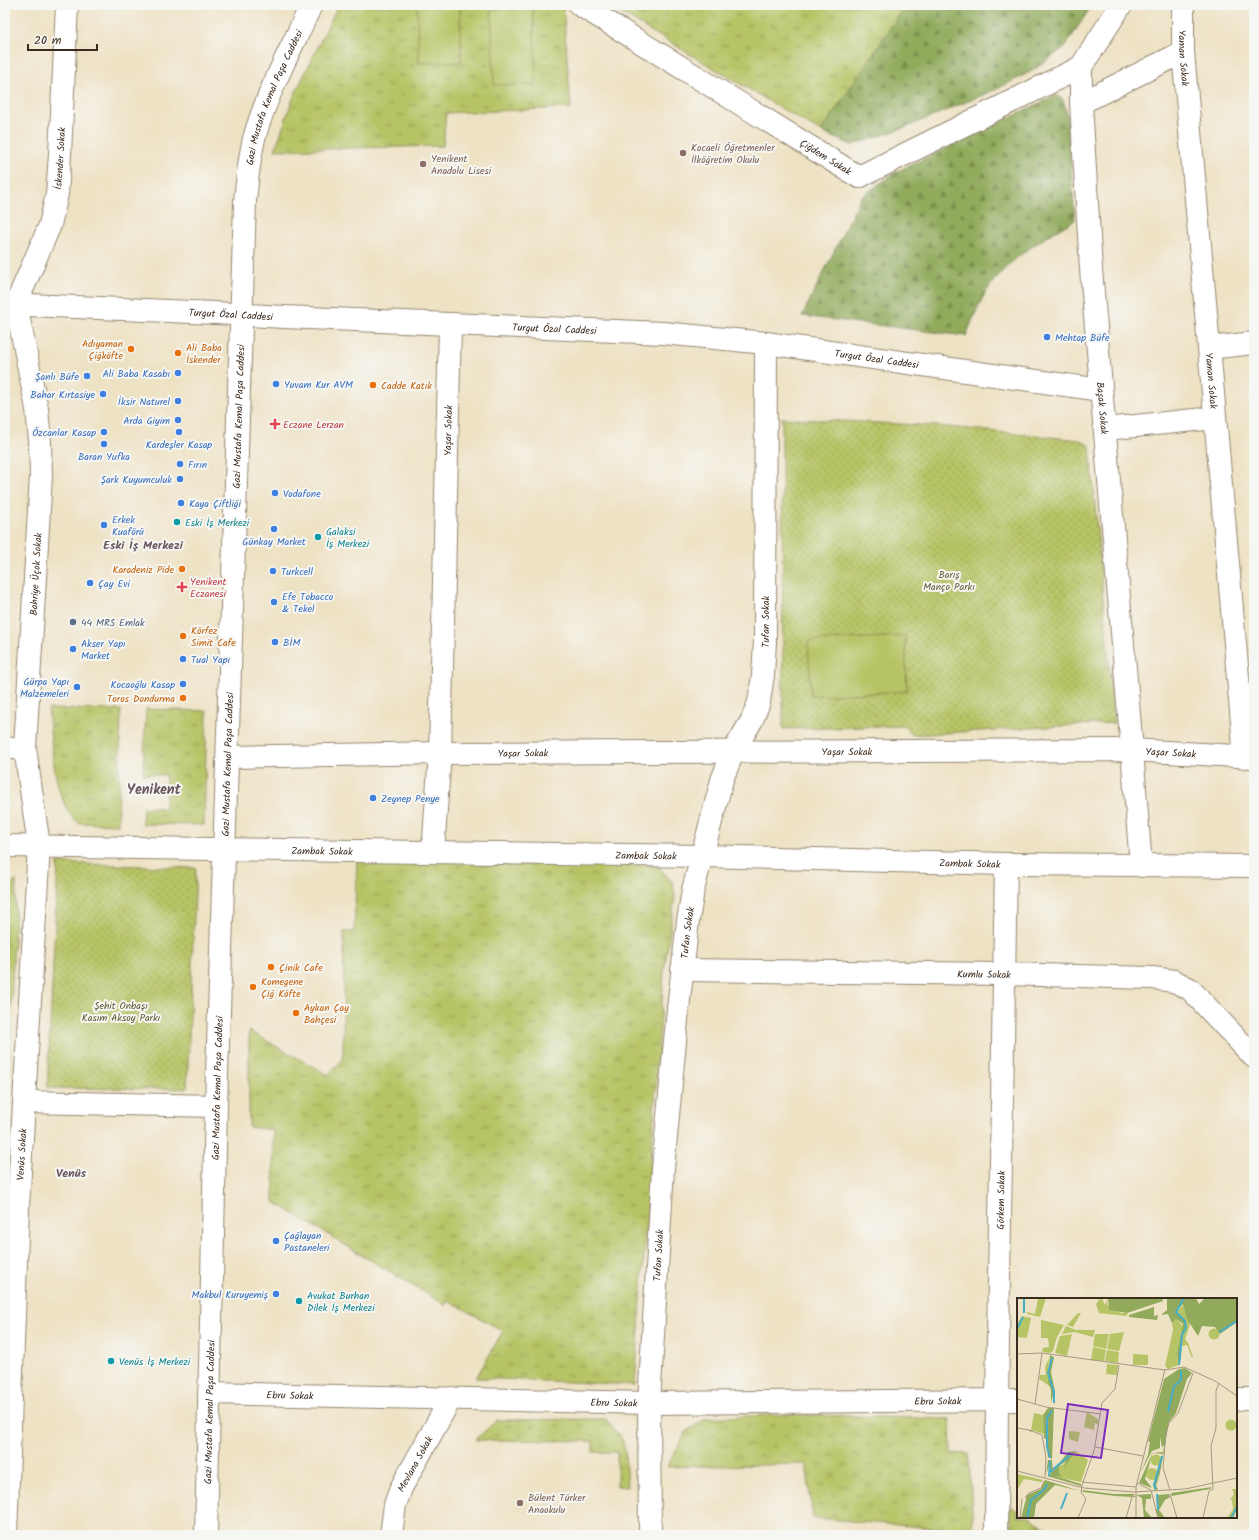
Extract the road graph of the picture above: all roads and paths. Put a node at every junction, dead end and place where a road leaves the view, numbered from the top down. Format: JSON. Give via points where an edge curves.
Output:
{"nodes":[{"id":1,"x":67,"y":5,"type":"edge"},
{"id":2,"x":311,"y":5,"type":"edge"},
{"id":3,"x":580,"y":5,"type":"edge"},
{"id":4,"x":1121,"y":5,"type":"edge"},
{"id":5,"x":1183,"y":5,"type":"edge"},
{"id":6,"x":1183,"y":52,"type":"junction"},
{"id":7,"x":1081,"y":67,"type":"junction"},
{"id":8,"x":1081,"y":103,"type":"junction"},
{"id":9,"x":11,"y":304,"type":"edge"},
{"id":10,"x":240,"y":314,"type":"junction"},
{"id":11,"x":450,"y":324,"type":"junction"},
{"id":12,"x":766,"y":342,"type":"junction"},
{"id":13,"x":1254,"y":343,"type":"edge"},
{"id":14,"x":1209,"y":348,"type":"junction"},
{"id":15,"x":1101,"y":390,"type":"junction"},
{"id":16,"x":1215,"y":418,"type":"junction"},
{"id":17,"x":1105,"y":429,"type":"junction"},
{"id":18,"x":15,"y":748,"type":"edge"},
{"id":19,"x":1132,"y":750,"type":"junction"},
{"id":20,"x":733,"y":752,"type":"junction"},
{"id":21,"x":440,"y":753,"type":"junction"},
{"id":22,"x":228,"y":757,"type":"junction"},
{"id":23,"x":1249,"y":757,"type":"edge"},
{"id":24,"x":5,"y":846,"type":"edge"},
{"id":25,"x":39,"y":846,"type":"junction"},
{"id":26,"x":224,"y":848,"type":"junction"},
{"id":27,"x":433,"y":852,"type":"junction"},
{"id":28,"x":703,"y":856,"type":"junction"},
{"id":29,"x":1006,"y":864,"type":"junction"},
{"id":30,"x":1141,"y":866,"type":"junction"},
{"id":31,"x":1254,"y":866,"type":"edge"},
{"id":32,"x":682,"y":970,"type":"junction"},
{"id":33,"x":1004,"y":974,"type":"junction"},
{"id":34,"x":1254,"y":1058,"type":"edge"},
{"id":35,"x":24,"y":1102,"type":"junction"},
{"id":36,"x":216,"y":1106,"type":"junction"},
{"id":37,"x":12,"y":1207,"type":"edge"},
{"id":38,"x":209,"y":1394,"type":"junction"},
{"id":39,"x":451,"y":1398,"type":"junction"},
{"id":40,"x":1237,"y":1399,"type":"edge"},
{"id":41,"x":1254,"y":1399,"type":"edge"},
{"id":42,"x":1007,"y":1400,"type":"edge"},
{"id":43,"x":649,"y":1403,"type":"junction"},
{"id":44,"x":6,"y":1535,"type":"edge"},
{"id":45,"x":206,"y":1535,"type":"edge"},
{"id":46,"x":391,"y":1535,"type":"edge"},
{"id":47,"x":650,"y":1535,"type":"edge"},
{"id":48,"x":996,"y":1535,"type":"edge"}],
"edges":[{"from":1,"to":9,"type":"street","name":"İskender Sokak","via":[[56,194],[50,225]]},
{"from":2,"to":10,"type":"street","name":"Gazi Mustafa Kemal Paşa Caddesi","via":[[265,107],[255,136],[244,202]]},
{"from":3,"to":7,"type":"street","name":"Çiğdem Sokak","via":[[859,177]]},
{"from":4,"to":7,"type":"street"},
{"from":5,"to":6,"type":"street","name":"Yaman Sokak"},
{"from":6,"to":8,"type":"street"},
{"from":6,"to":14,"type":"street","name":"Yaman Sokak"},
{"from":7,"to":8,"type":"street","name":"Başak Sokak"},
{"from":8,"to":15,"type":"street","name":"Başak Sokak"},
{"from":9,"to":10,"type":"street","name":"Turgut Özal Caddesi"},
{"from":9,"to":18,"type":"street","name":"Bahriye Üçok Sokak","via":[[36,409],[40,448],[40,484]]},
{"from":10,"to":11,"type":"street","name":"Turgut Özal Caddesi"},
{"from":10,"to":22,"type":"street","name":"Gazi Mustafa Kemal Paşa Caddesi"},
{"from":11,"to":12,"type":"street","name":"Turgut Özal Caddesi","via":[[663,333]]},
{"from":11,"to":21,"type":"street","name":"Yaşar Sokak"},
{"from":12,"to":15,"type":"street","name":"Turgut Özal Caddesi"},
{"from":12,"to":20,"type":"street","name":"Tufan Sokak","via":[[763,676],[757,708]]},
{"from":13,"to":14,"type":"street"},
{"from":14,"to":16,"type":"street","name":"Yaman Sokak"},
{"from":15,"to":17,"type":"street","name":"Başak Sokak"},
{"from":16,"to":17,"type":"street"},
{"from":16,"to":23,"type":"street","name":"Yaman Sokak"},
{"from":17,"to":19,"type":"street","name":"Başak Sokak"},
{"from":18,"to":25,"type":"street","name":"Bahriye Üçok Sokak"},
{"from":19,"to":20,"type":"street","name":"Yaşar Sokak"},
{"from":19,"to":23,"type":"street","name":"Yaşar Sokak"},
{"from":19,"to":30,"type":"street","name":"Başak Sokak"},
{"from":20,"to":21,"type":"street","name":"Yaşar Sokak"},
{"from":20,"to":28,"type":"street","name":"Tufan Sokak","via":[[722,780]]},
{"from":21,"to":22,"type":"street","name":"Yaşar Sokak"},
{"from":21,"to":27,"type":"street","name":"Yaşar Sokak"},
{"from":22,"to":26,"type":"street","name":"Gazi Mustafa Kemal Paşa Caddesi"},
{"from":24,"to":25,"type":"street","name":"Zambak Sokak"},
{"from":25,"to":26,"type":"street","name":"Zambak Sokak"},
{"from":25,"to":35,"type":"street","name":"Venüs Sokak"},
{"from":26,"to":27,"type":"street","name":"Zambak Sokak"},
{"from":26,"to":36,"type":"street","name":"Gazi Mustafa Kemal Paşa Caddesi"},
{"from":27,"to":28,"type":"street","name":"Zambak Sokak"},
{"from":28,"to":29,"type":"street","name":"Zambak Sokak"},
{"from":28,"to":32,"type":"street","name":"Tufan Sokak","via":[[693,890]]},
{"from":29,"to":30,"type":"street","name":"Zambak Sokak"},
{"from":29,"to":33,"type":"street","name":"Görkem Sokak"},
{"from":30,"to":31,"type":"street","name":"Zambak Sokak"},
{"from":32,"to":33,"type":"street","name":"Kumlu Sokak"},
{"from":32,"to":43,"type":"street","name":"Tufan Sokak","via":[[665,1135]]},
{"from":33,"to":34,"type":"street","name":"Kumlu Sokak","via":[[1153,978],[1174,981],[1190,989]]},
{"from":33,"to":42,"type":"street","name":"Görkem Sokak"},
{"from":35,"to":36,"type":"street"},
{"from":35,"to":37,"type":"street","name":"Venüs Sokak"},
{"from":36,"to":38,"type":"street","name":"Gazi Mustafa Kemal Paşa Caddesi"},
{"from":37,"to":44,"type":"street","name":"Venüs Sokak"},
{"from":38,"to":39,"type":"street","name":"Ebru Sokak"},
{"from":38,"to":45,"type":"street","name":"Gazi Mustafa Kemal Paşa Caddesi"},
{"from":39,"to":43,"type":"street","name":"Ebru Sokak"},
{"from":39,"to":46,"type":"street","name":"Mevlana Sokak","via":[[401,1488],[395,1505]]},
{"from":40,"to":41,"type":"street"},
{"from":42,"to":43,"type":"street","name":"Ebru Sokak"},
{"from":42,"to":48,"type":"street","name":"Görkem Sokak"},
{"from":43,"to":47,"type":"street","name":"Tufan Sokak"}]}
